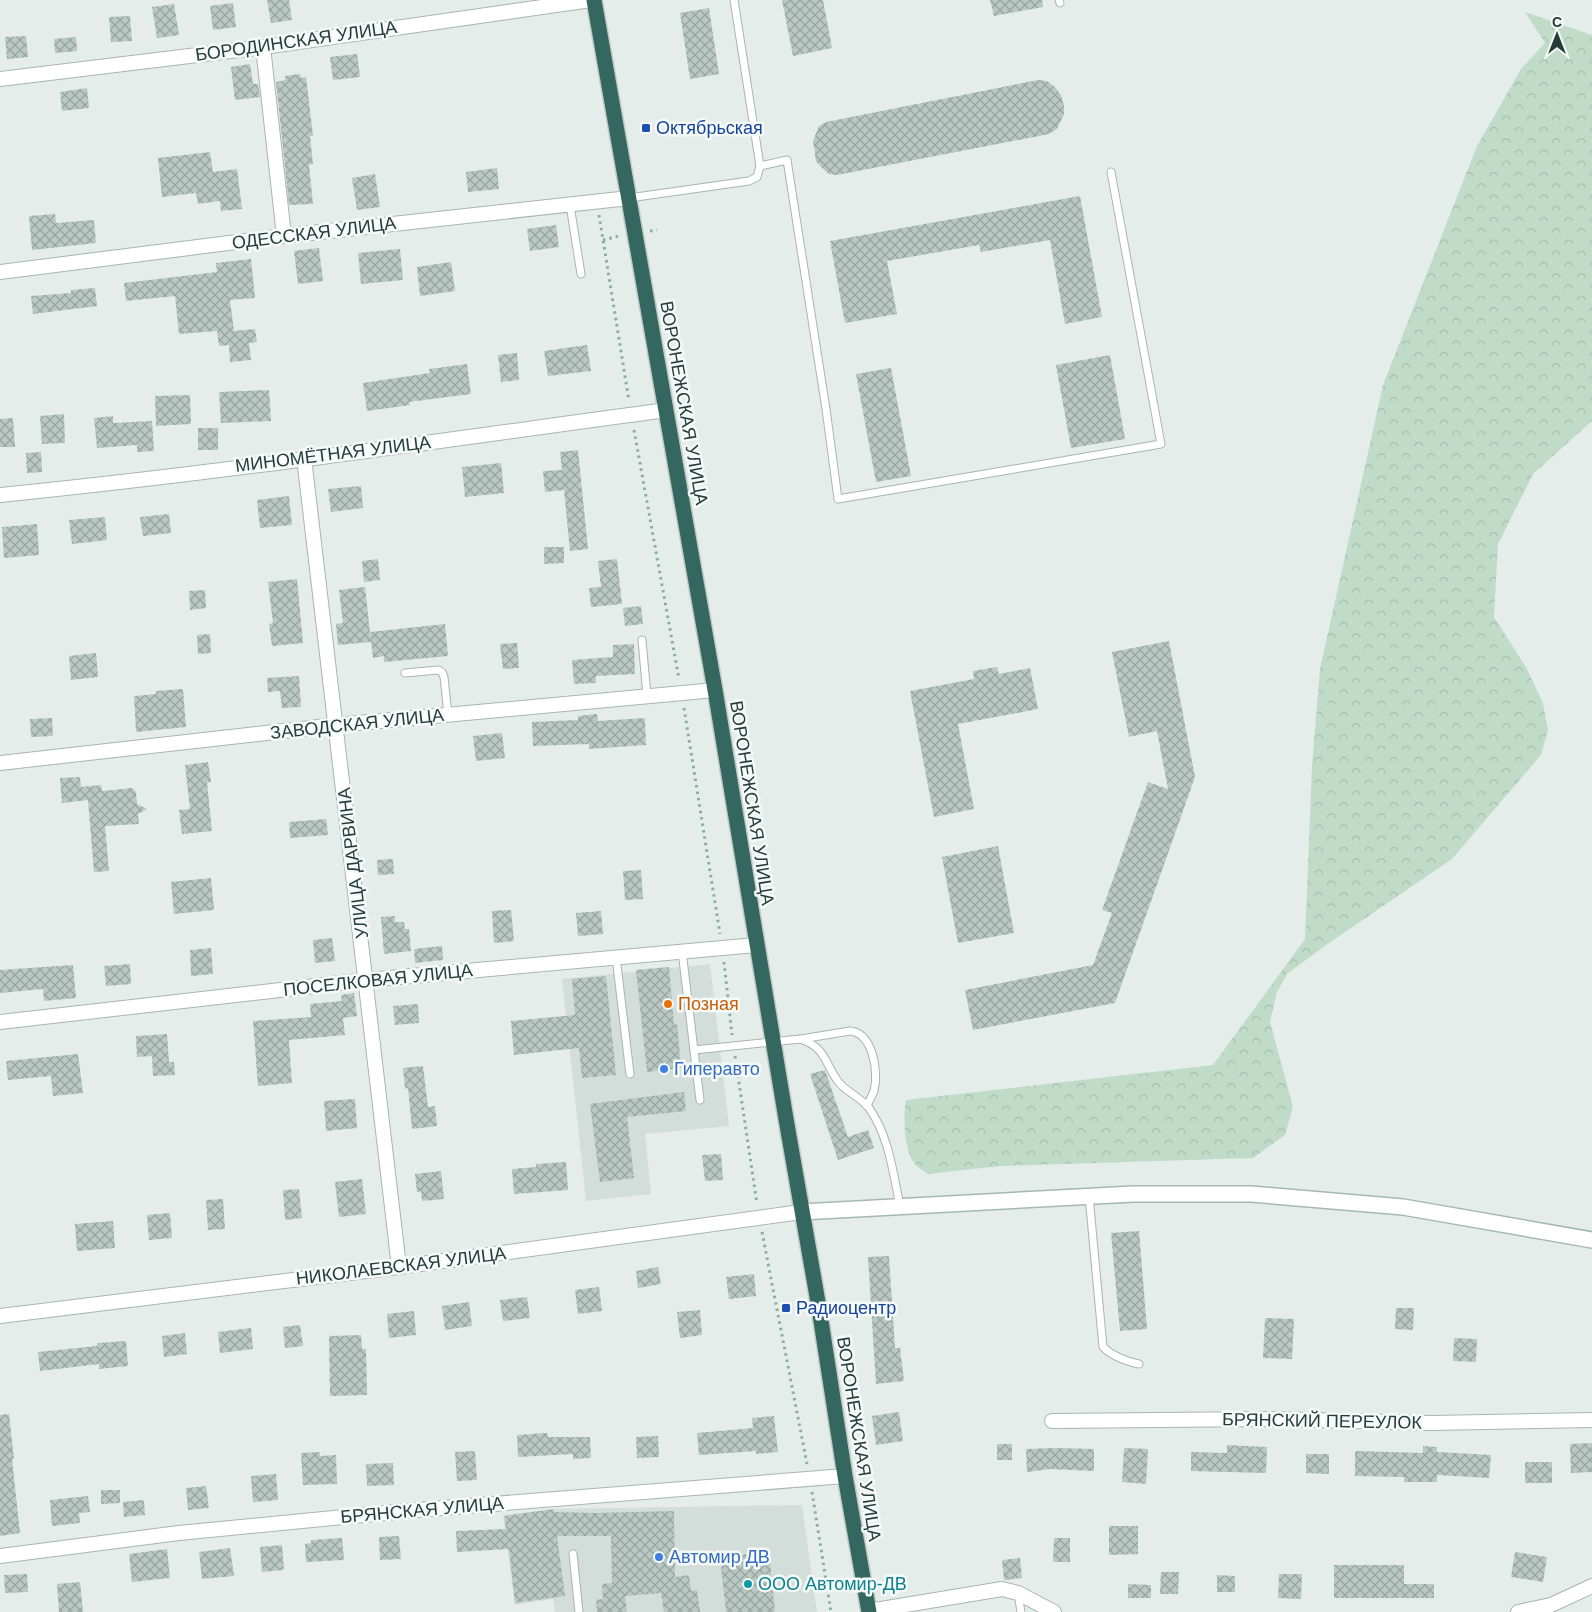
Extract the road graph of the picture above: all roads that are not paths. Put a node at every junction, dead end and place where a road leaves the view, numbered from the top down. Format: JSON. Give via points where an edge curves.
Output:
{"nodes":[{"id":1,"x":592,"y":0,"type":"edge"},
{"id":2,"x":734,"y":0,"type":"edge"},
{"id":3,"x":263,"y":47,"type":"junction"},
{"id":4,"x":0,"y":78,"type":"edge"},
{"id":5,"x":760,"y":166,"type":"junction"},
{"id":6,"x":1111,"y":172,"type":"dead end"},
{"id":7,"x":629,"y":198,"type":"junction"},
{"id":8,"x":570,"y":205,"type":"junction"},
{"id":9,"x":284,"y":236,"type":"junction"},
{"id":10,"x":0,"y":272,"type":"edge"},
{"id":11,"x":581,"y":274,"type":"dead end"},
{"id":12,"x":666,"y":410,"type":"junction"},
{"id":13,"x":304,"y":458,"type":"junction"},
{"id":14,"x":0,"y":495,"type":"edge"},
{"id":15,"x":642,"y":640,"type":"dead end"},
{"id":16,"x":405,"y":673,"type":"dead end"},
{"id":17,"x":715,"y":690,"type":"junction"},
{"id":18,"x":647,"y":696,"type":"junction"},
{"id":19,"x":448,"y":715,"type":"junction"},
{"id":20,"x":337,"y":725,"type":"junction"},
{"id":21,"x":0,"y":762,"type":"edge"},
{"id":22,"x":756,"y":945,"type":"junction"},
{"id":23,"x":682,"y":951,"type":"junction"},
{"id":24,"x":616,"y":957,"type":"junction"},
{"id":25,"x":367,"y":980,"type":"junction"},
{"id":26,"x":0,"y":1022,"type":"edge"},
{"id":27,"x":800,"y":1039,"type":"junction"},
{"id":28,"x":773,"y":1043,"type":"junction"},
{"id":29,"x":694,"y":1050,"type":"junction"},
{"id":30,"x":630,"y":1074,"type":"dead end"},
{"id":31,"x":700,"y":1100,"type":"dead end"},
{"id":32,"x":867,"y":1106,"type":"junction"},
{"id":33,"x":1089,"y":1196,"type":"junction"},
{"id":34,"x":900,"y":1206,"type":"junction"},
{"id":35,"x":802,"y":1212,"type":"junction"},
{"id":36,"x":1592,"y":1240,"type":"edge"},
{"id":37,"x":399,"y":1267,"type":"junction"},
{"id":38,"x":0,"y":1316,"type":"edge"},
{"id":39,"x":1139,"y":1364,"type":"dead end"},
{"id":40,"x":1592,"y":1420,"type":"edge"},
{"id":41,"x":1052,"y":1421,"type":"dead end"},
{"id":42,"x":845,"y":1476,"type":"junction"},
{"id":43,"x":573,"y":1554,"type":"dead end"},
{"id":44,"x":0,"y":1556,"type":"edge"},
{"id":45,"x":1592,"y":1586,"type":"edge"},
{"id":46,"x":1018,"y":1593,"type":"junction"},
{"id":47,"x":579,"y":1612,"type":"edge"},
{"id":48,"x":869,"y":1612,"type":"edge"},
{"id":49,"x":1021,"y":1612,"type":"edge"},
{"id":50,"x":1054,"y":1612,"type":"edge"},
{"id":51,"x":1518,"y":1612,"type":"edge"}],
"edges":[{"from":1,"to":3,"type":"street","name":"БОРОДИНСКАЯ УЛИЦА"},
{"from":1,"to":7,"type":"highway","name":"ВОРОНЕЖСКАЯ УЛИЦА"},
{"from":2,"to":5,"type":"lane"},
{"from":3,"to":4,"type":"street","name":"БОРОДИНСКАЯ УЛИЦА"},
{"from":3,"to":9,"type":"street"},
{"from":5,"to":6,"type":"lane","via":[[787,160],[838,499],[1162,444]]},
{"from":5,"to":7,"type":"lane","via":[[757,177],[749,181]]},
{"from":7,"to":8,"type":"street","name":"ОДЕССКАЯ УЛИЦА"},
{"from":7,"to":12,"type":"highway","name":"ВОРОНЕЖСКАЯ УЛИЦА"},
{"from":8,"to":9,"type":"street","name":"ОДЕССКАЯ УЛИЦА"},
{"from":8,"to":11,"type":"lane"},
{"from":9,"to":10,"type":"street","name":"ОДЕССКАЯ УЛИЦА"},
{"from":12,"to":13,"type":"street","name":"МИНОМЁТНАЯ УЛИЦА"},
{"from":12,"to":17,"type":"highway","name":"ВОРОНЕЖСКАЯ УЛИЦА"},
{"from":13,"to":14,"type":"street","name":"МИНОМЁТНАЯ УЛИЦА"},
{"from":13,"to":20,"type":"street","name":"УЛИЦА ДАРВИНА"},
{"from":15,"to":18,"type":"lane"},
{"from":16,"to":19,"type":"lane","via":[[442,672]]},
{"from":17,"to":18,"type":"street","name":"ЗАВОДСКАЯ УЛИЦА"},
{"from":17,"to":22,"type":"highway","name":"ВОРОНЕЖСКАЯ УЛИЦА"},
{"from":18,"to":19,"type":"street","name":"ЗАВОДСКАЯ УЛИЦА"},
{"from":19,"to":20,"type":"street","name":"ЗАВОДСКАЯ УЛИЦА"},
{"from":20,"to":21,"type":"street","name":"ЗАВОДСКАЯ УЛИЦА"},
{"from":20,"to":25,"type":"street","name":"УЛИЦА ДАРВИНА"},
{"from":22,"to":23,"type":"street","name":"ПОСЕЛКОВАЯ УЛИЦА"},
{"from":22,"to":28,"type":"highway","name":"ВОРОНЕЖСКАЯ УЛИЦА"},
{"from":23,"to":24,"type":"street","name":"ПОСЕЛКОВАЯ УЛИЦА"},
{"from":23,"to":29,"type":"lane"},
{"from":24,"to":25,"type":"street","name":"ПОСЕЛКОВАЯ УЛИЦА"},
{"from":24,"to":30,"type":"lane"},
{"from":25,"to":26,"type":"street","name":"ПОСЕЛКОВАЯ УЛИЦА"},
{"from":25,"to":37,"type":"street","name":"УЛИЦА ДАРВИНА"},
{"from":27,"to":28,"type":"lane"},
{"from":27,"to":32,"type":"lane","via":[[812,1043],[821,1052],[839,1083]]},
{"from":27,"to":32,"type":"lane","via":[[850,1031],[865,1038],[875,1076],[874,1090]]},
{"from":28,"to":29,"type":"lane"},
{"from":28,"to":35,"type":"highway","name":"ВОРОНЕЖСКАЯ УЛИЦА"},
{"from":29,"to":31,"type":"lane"},
{"from":32,"to":34,"type":"lane","via":[[882,1134]]},
{"from":33,"to":34,"type":"main road"},
{"from":33,"to":36,"type":"main road","via":[[1251,1194],[1403,1207]]},
{"from":33,"to":39,"type":"lane","via":[[1103,1347],[1116,1356]]},
{"from":34,"to":35,"type":"main road"},
{"from":35,"to":37,"type":"street","name":"НИКОЛАЕВСКАЯ УЛИЦА"},
{"from":35,"to":42,"type":"highway","name":"ВОРОНЕЖСКАЯ УЛИЦА"},
{"from":37,"to":38,"type":"street","name":"НИКОЛАЕВСКАЯ УЛИЦА"},
{"from":40,"to":41,"type":"street","name":"БРЯНСКИЙ ПЕРЕУЛОК","via":[[1432,1423],[1266,1419]]},
{"from":42,"to":44,"type":"street","name":"БРЯНСКАЯ УЛИЦА","via":[[385,1512],[179,1533]]},
{"from":42,"to":48,"type":"highway","name":"ВОРОНЕЖСКАЯ УЛИЦА"},
{"from":43,"to":47,"type":"lane"},
{"from":45,"to":51,"type":"street","via":[[1551,1605]]},
{"from":46,"to":48,"type":"street","via":[[1002,1589]]},
{"from":46,"to":49,"type":"lane"},
{"from":46,"to":50,"type":"street"}]}
